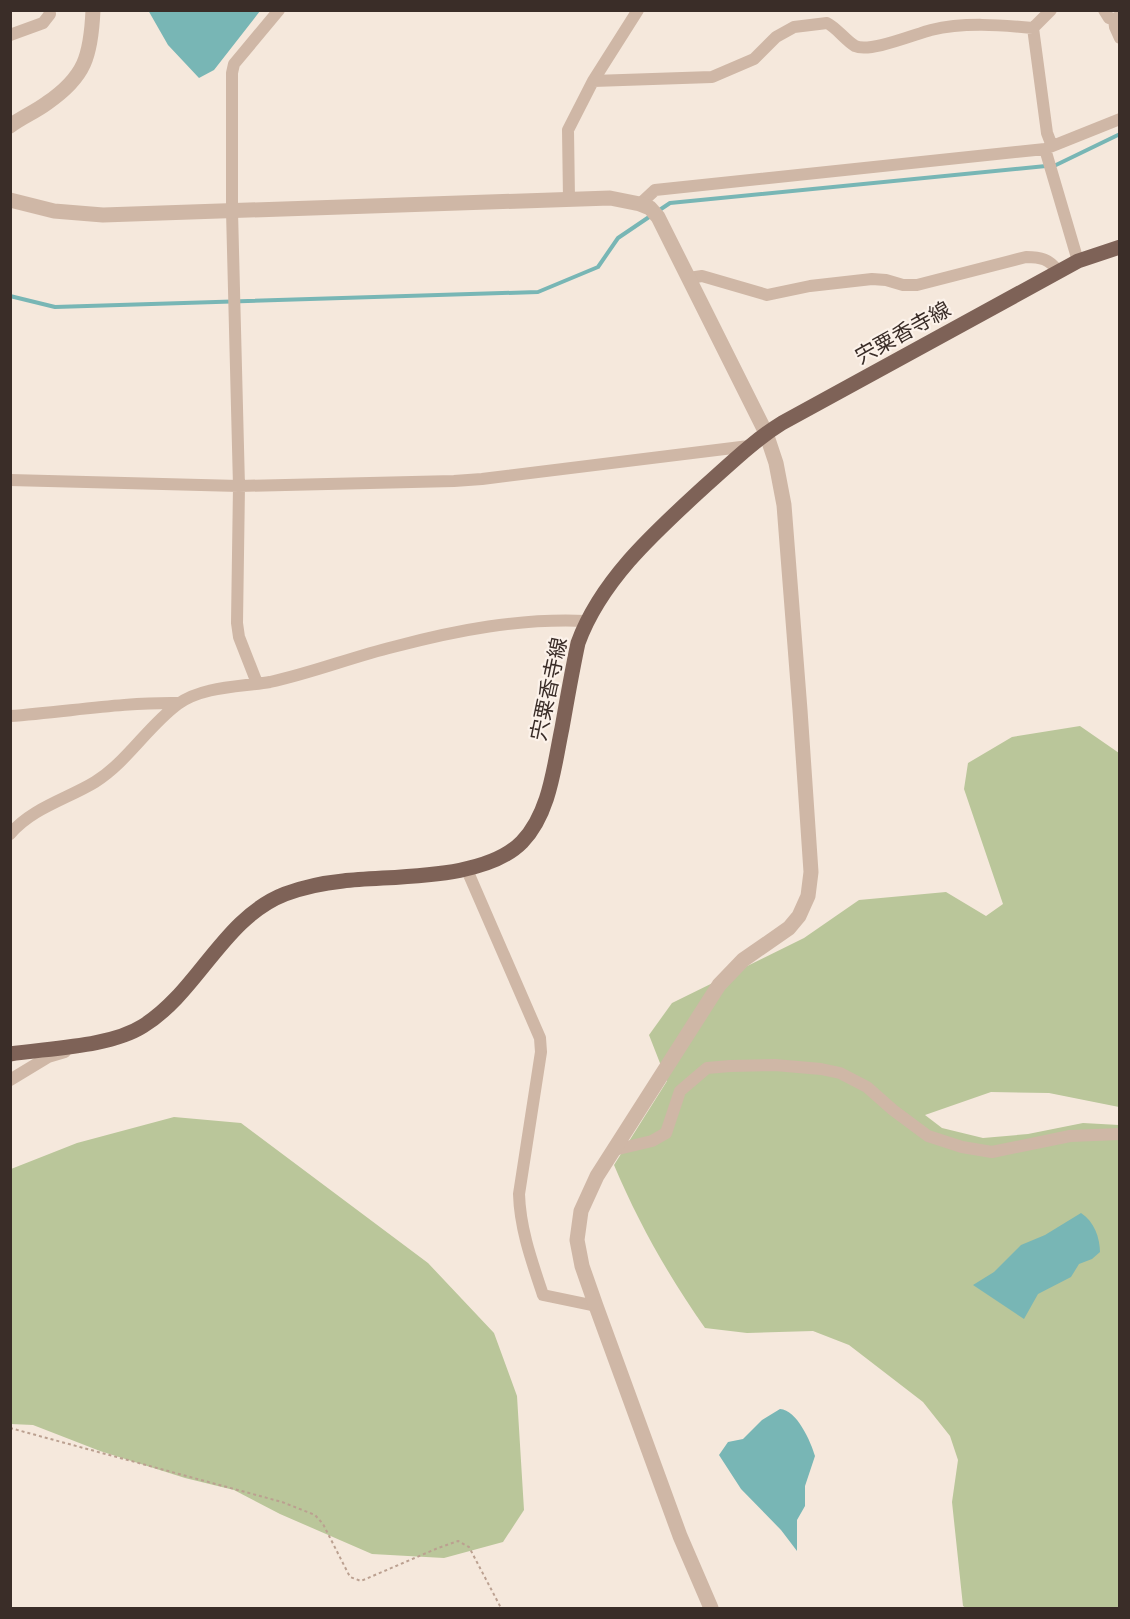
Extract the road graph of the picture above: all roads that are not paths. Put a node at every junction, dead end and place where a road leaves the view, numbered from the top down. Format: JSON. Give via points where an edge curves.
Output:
{"nodes":[{"id":1,"x":49,"y":10,"type":"edge"},
{"id":2,"x":93,"y":10,"type":"edge"},
{"id":3,"x":279,"y":10,"type":"edge"},
{"id":4,"x":638,"y":10,"type":"edge"},
{"id":5,"x":1051,"y":10,"type":"edge"},
{"id":6,"x":1112,"y":15,"type":"edge"},
{"id":7,"x":1033,"y":28,"type":"junction"},
{"id":8,"x":10,"y":35,"type":"edge"},
{"id":9,"x":1119,"y":38,"type":"edge"},
{"id":10,"x":593,"y":81,"type":"junction"},
{"id":11,"x":1119,"y":119,"type":"edge"},
{"id":12,"x":10,"y":126,"type":"edge"},
{"id":13,"x":1048,"y":151,"type":"junction"},
{"id":14,"x":569,"y":199,"type":"junction"},
{"id":15,"x":10,"y":200,"type":"edge"},
{"id":16,"x":649,"y":210,"type":"junction"},
{"id":17,"x":232,"y":211,"type":"junction"},
{"id":18,"x":1119,"y":247,"type":"edge"},
{"id":19,"x":1078,"y":261,"type":"junction"},
{"id":20,"x":1058,"y":272,"type":"junction"},
{"id":21,"x":689,"y":278,"type":"junction"},
{"id":22,"x":766,"y":433,"type":"junction"},
{"id":23,"x":749,"y":446,"type":"junction"},
{"id":24,"x":10,"y":480,"type":"edge"},
{"id":25,"x":239,"y":486,"type":"junction"},
{"id":26,"x":586,"y":621,"type":"junction"},
{"id":27,"x":257,"y":683,"type":"junction"},
{"id":28,"x":178,"y":704,"type":"junction"},
{"id":29,"x":10,"y":716,"type":"edge"},
{"id":30,"x":10,"y":834,"type":"edge"},
{"id":31,"x":467,"y":870,"type":"junction"},
{"id":32,"x":110,"y":1040,"type":"junction"},
{"id":33,"x":10,"y":1054,"type":"edge"},
{"id":34,"x":10,"y":1080,"type":"edge"},
{"id":35,"x":1119,"y":1134,"type":"edge"},
{"id":36,"x":614,"y":1150,"type":"junction"},
{"id":37,"x":596,"y":1306,"type":"junction"},
{"id":38,"x":711,"y":1608,"type":"edge"}],
"edges":[{"from":1,"to":8,"type":"street","via":[[43,22]]},
{"from":2,"to":12,"type":"street","via":[[88,56],[81,71],[46,104]]},
{"from":3,"to":17,"type":"street","via":[[234,64],[231,73]]},
{"from":4,"to":10,"type":"street"},
{"from":5,"to":7,"type":"street"},
{"from":6,"to":9,"type":"street"},
{"from":7,"to":10,"type":"street","via":[[989,24],[933,30],[865,48],[856,46],[826,23],[794,27],[776,37],[754,59],[712,77]]},
{"from":7,"to":13,"type":"street"},
{"from":10,"to":14,"type":"street","via":[[568,130]]},
{"from":11,"to":13,"type":"street"},
{"from":13,"to":16,"type":"street","via":[[655,190]]},
{"from":13,"to":19,"type":"street"},
{"from":14,"to":16,"type":"street","via":[[610,198]]},
{"from":14,"to":17,"type":"street"},
{"from":15,"to":17,"type":"street","via":[[86,214]]},
{"from":16,"to":21,"type":"street"},
{"from":17,"to":25,"type":"street"},
{"from":18,"to":19,"type":"main road","name":"宍粟香寺線"},
{"from":19,"to":20,"type":"main road","name":"宍粟香寺線"},
{"from":20,"to":21,"type":"street","via":[[1052,263],[1026,256],[916,285],[872,279],[767,296],[702,276]]},
{"from":20,"to":22,"type":"main road","name":"宍粟香寺線"},
{"from":21,"to":22,"type":"street"},
{"from":22,"to":23,"type":"main road","name":"宍粟香寺線"},
{"from":22,"to":36,"type":"street","via":[[784,506],[811,872],[808,896],[789,928],[743,960],[719,985]]},
{"from":23,"to":25,"type":"street","via":[[482,479]]},
{"from":23,"to":26,"type":"main road","name":"宍粟香寺線","via":[[647,541]]},
{"from":24,"to":25,"type":"street"},
{"from":25,"to":27,"type":"street","via":[[237,623]]},
{"from":26,"to":27,"type":"street","via":[[548,619],[455,632]]},
{"from":26,"to":31,"type":"main road","name":"宍粟香寺線","via":[[578,643],[550,786],[535,825],[521,843],[501,857]]},
{"from":27,"to":28,"type":"street","via":[[207,692]]},
{"from":28,"to":29,"type":"street","via":[[126,703]]},
{"from":28,"to":30,"type":"street","via":[[96,781],[30,816]]},
{"from":31,"to":32,"type":"main road","name":"宍粟香寺線","via":[[343,881],[284,895],[259,908],[236,929],[160,1014],[141,1028]]},
{"from":31,"to":37,"type":"street","via":[[540,1038],[519,1194],[528,1248],[543,1295]]},
{"from":32,"to":33,"type":"main road","name":"宍粟香寺線"},
{"from":32,"to":34,"type":"street","via":[[48,1057]]},
{"from":35,"to":36,"type":"street","via":[[1070,1136],[993,1152],[962,1147],[928,1136],[867,1087],[840,1073],[775,1065],[730,1066],[707,1068],[680,1091],[666,1133],[652,1141]]},
{"from":36,"to":37,"type":"street","via":[[581,1211],[577,1240]]},
{"from":37,"to":38,"type":"street","via":[[680,1536]]}]}
